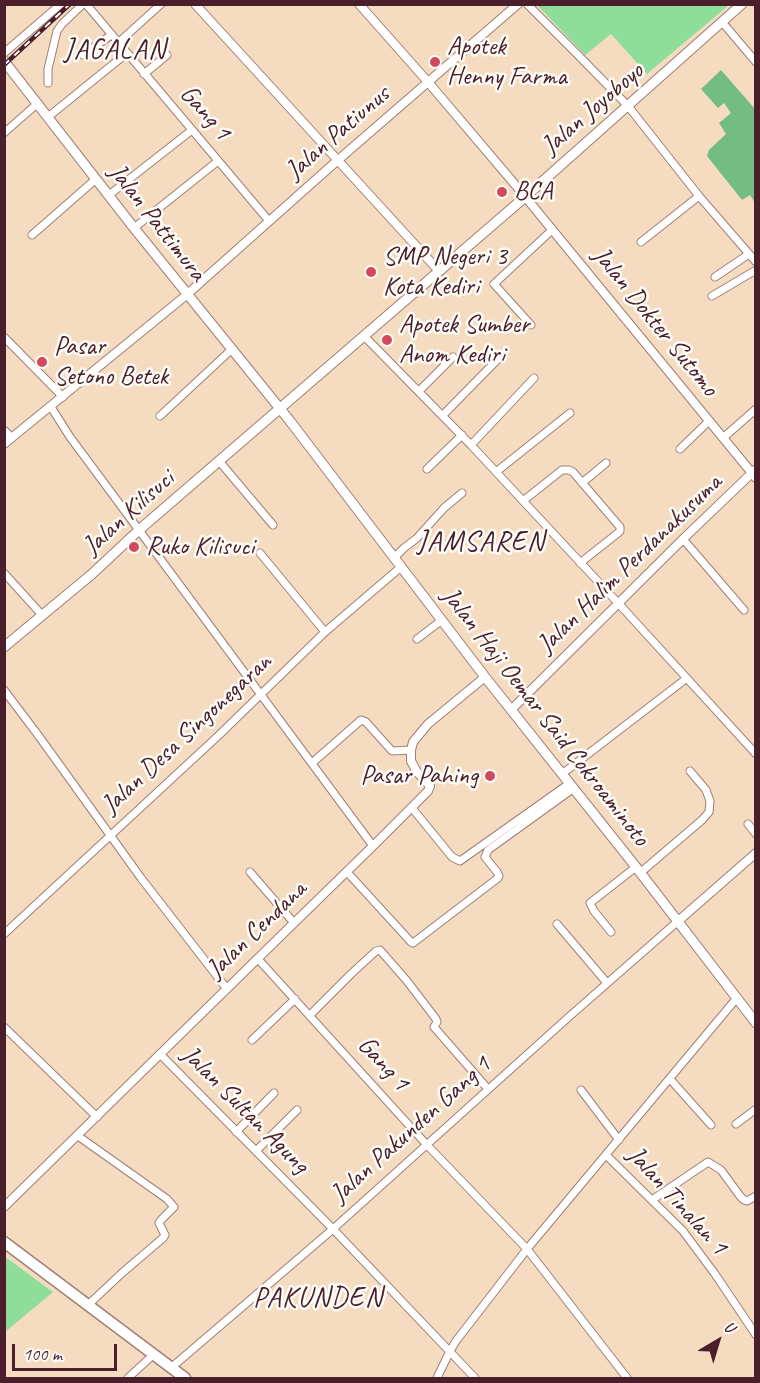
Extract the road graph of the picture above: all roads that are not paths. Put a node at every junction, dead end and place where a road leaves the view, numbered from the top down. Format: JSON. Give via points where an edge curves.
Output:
{"nodes":[{"id":1,"x":61,"y":4,"type":"edge"},
{"id":2,"x":85,"y":4,"type":"edge"},
{"id":3,"x":161,"y":4,"type":"edge"},
{"id":4,"x":195,"y":4,"type":"edge"},
{"id":5,"x":359,"y":4,"type":"edge"},
{"id":6,"x":518,"y":4,"type":"edge"},
{"id":7,"x":527,"y":4,"type":"edge"},
{"id":8,"x":742,"y":4,"type":"edge"},
{"id":9,"x":723,"y":22,"type":"junction"},
{"id":10,"x":111,"y":34,"type":"junction"},
{"id":11,"x":118,"y":43,"type":"junction"},
{"id":12,"x":4,"y":53,"type":"edge"},
{"id":13,"x":127,"y":53,"type":"junction"},
{"id":14,"x":83,"y":55,"type":"dead end"},
{"id":15,"x":167,"y":55,"type":"dead end"},
{"id":16,"x":4,"y":61,"type":"edge"},
{"id":17,"x":756,"y":63,"type":"edge"},
{"id":18,"x":8,"y":73,"type":"edge"},
{"id":19,"x":144,"y":74,"type":"junction"},
{"id":20,"x":428,"y":82,"type":"junction"},
{"id":21,"x":48,"y":83,"type":"dead end"},
{"id":22,"x":38,"y":103,"type":"junction"},
{"id":23,"x":628,"y":106,"type":"junction"},
{"id":24,"x":48,"y":117,"type":"junction"},
{"id":25,"x":192,"y":130,"type":"junction"},
{"id":26,"x":4,"y":133,"type":"edge"},
{"id":27,"x":338,"y":160,"type":"junction"},
{"id":28,"x":218,"y":161,"type":"junction"},
{"id":29,"x":96,"y":179,"type":"junction"},
{"id":30,"x":109,"y":195,"type":"junction"},
{"id":31,"x":699,"y":196,"type":"junction"},
{"id":32,"x":525,"y":197,"type":"junction"},
{"id":33,"x":269,"y":221,"type":"junction"},
{"id":34,"x":134,"y":228,"type":"junction"},
{"id":35,"x":552,"y":230,"type":"junction"},
{"id":36,"x":32,"y":235,"type":"dead end"},
{"id":37,"x":641,"y":242,"type":"dead end"},
{"id":38,"x":749,"y":254,"type":"junction"},
{"id":39,"x":756,"y":262,"type":"edge"},
{"id":40,"x":756,"y":270,"type":"edge"},
{"id":41,"x":439,"y":271,"type":"junction"},
{"id":42,"x":715,"y":277,"type":"dead end"},
{"id":43,"x":187,"y":294,"type":"junction"},
{"id":44,"x":712,"y":296,"type":"dead end"},
{"id":45,"x":531,"y":325,"type":"dead end"},
{"id":46,"x":364,"y":336,"type":"junction"},
{"id":47,"x":4,"y":337,"type":"edge"},
{"id":48,"x":231,"y":350,"type":"junction"},
{"id":49,"x":453,"y":357,"type":"dead end"},
{"id":50,"x":499,"y":358,"type":"dead end"},
{"id":51,"x":534,"y":378,"type":"dead end"},
{"id":52,"x":418,"y":391,"type":"junction"},
{"id":53,"x":63,"y":397,"type":"junction"},
{"id":54,"x":51,"y":407,"type":"junction"},
{"id":55,"x":280,"y":408,"type":"junction"},
{"id":56,"x":756,"y":409,"type":"edge"},
{"id":57,"x":570,"y":413,"type":"dead end"},
{"id":58,"x":443,"y":415,"type":"junction"},
{"id":59,"x":160,"y":416,"type":"dead end"},
{"id":60,"x":709,"y":421,"type":"junction"},
{"id":61,"x":4,"y":430,"type":"edge"},
{"id":62,"x":462,"y":435,"type":"junction"},
{"id":63,"x":723,"y":438,"type":"junction"},
{"id":64,"x":8,"y":441,"type":"edge"},
{"id":65,"x":471,"y":445,"type":"junction"},
{"id":66,"x":680,"y":449,"type":"dead end"},
{"id":67,"x":219,"y":462,"type":"junction"},
{"id":68,"x":606,"y":463,"type":"dead end"},
{"id":69,"x":427,"y":470,"type":"dead end"},
{"id":70,"x":496,"y":472,"type":"junction"},
{"id":71,"x":754,"y":474,"type":"edge"},
{"id":72,"x":582,"y":483,"type":"junction"},
{"id":73,"x":462,"y":493,"type":"dead end"},
{"id":74,"x":523,"y":501,"type":"junction"},
{"id":75,"x":273,"y":525,"type":"dead end"},
{"id":76,"x":139,"y":530,"type":"junction"},
{"id":77,"x":683,"y":539,"type":"junction"},
{"id":78,"x":260,"y":553,"type":"dead end"},
{"id":79,"x":394,"y":558,"type":"junction"},
{"id":80,"x":580,"y":563,"type":"junction"},
{"id":81,"x":401,"y":567,"type":"junction"},
{"id":82,"x":4,"y":573,"type":"edge"},
{"id":83,"x":619,"y":603,"type":"junction"},
{"id":84,"x":744,"y":610,"type":"dead end"},
{"id":85,"x":42,"y":615,"type":"junction"},
{"id":86,"x":442,"y":620,"type":"junction"},
{"id":87,"x":325,"y":632,"type":"junction"},
{"id":88,"x":417,"y":639,"type":"dead end"},
{"id":89,"x":4,"y":647,"type":"edge"},
{"id":90,"x":484,"y":677,"type":"junction"},
{"id":91,"x":687,"y":678,"type":"junction"},
{"id":92,"x":4,"y":690,"type":"edge"},
{"id":93,"x":261,"y":695,"type":"junction"},
{"id":94,"x":511,"y":710,"type":"junction"},
{"id":95,"x":411,"y":750,"type":"junction"},
{"id":96,"x":756,"y":754,"type":"edge"},
{"id":97,"x":312,"y":763,"type":"junction"},
{"id":98,"x":690,"y":771,"type":"dead end"},
{"id":99,"x":562,"y":774,"type":"junction"},
{"id":100,"x":572,"y":786,"type":"junction"},
{"id":101,"x":412,"y":808,"type":"junction"},
{"id":102,"x":748,"y":824,"type":"dead end"},
{"id":103,"x":756,"y":834,"type":"edge"},
{"id":104,"x":109,"y":836,"type":"junction"},
{"id":105,"x":373,"y":846,"type":"junction"},
{"id":106,"x":754,"y":858,"type":"edge"},
{"id":107,"x":638,"y":870,"type":"junction"},
{"id":108,"x":249,"y":872,"type":"dead end"},
{"id":109,"x":347,"y":872,"type":"junction"},
{"id":110,"x":677,"y":922,"type":"junction"},
{"id":111,"x":294,"y":923,"type":"junction"},
{"id":112,"x":557,"y":924,"type":"dead end"},
{"id":113,"x":611,"y":932,"type":"dead end"},
{"id":114,"x":4,"y":934,"type":"edge"},
{"id":115,"x":258,"y":959,"type":"junction"},
{"id":116,"x":607,"y":983,"type":"junction"},
{"id":117,"x":227,"y":989,"type":"junction"},
{"id":118,"x":295,"y":999,"type":"junction"},
{"id":119,"x":736,"y":999,"type":"junction"},
{"id":120,"x":310,"y":1015,"type":"junction"},
{"id":121,"x":756,"y":1023,"type":"edge"},
{"id":122,"x":4,"y":1028,"type":"edge"},
{"id":123,"x":252,"y":1040,"type":"dead end"},
{"id":124,"x":160,"y":1054,"type":"junction"},
{"id":125,"x":670,"y":1079,"type":"junction"},
{"id":126,"x":488,"y":1089,"type":"junction"},
{"id":127,"x":581,"y":1090,"type":"dead end"},
{"id":128,"x":274,"y":1093,"type":"dead end"},
{"id":129,"x":756,"y":1109,"type":"edge"},
{"id":130,"x":297,"y":1110,"type":"dead end"},
{"id":131,"x":97,"y":1117,"type":"junction"},
{"id":132,"x":736,"y":1124,"type":"dead end"},
{"id":133,"x":711,"y":1125,"type":"dead end"},
{"id":134,"x":236,"y":1132,"type":"junction"},
{"id":135,"x":78,"y":1136,"type":"junction"},
{"id":136,"x":619,"y":1140,"type":"junction"},
{"id":137,"x":428,"y":1145,"type":"junction"},
{"id":138,"x":256,"y":1151,"type":"junction"},
{"id":139,"x":606,"y":1155,"type":"junction"},
{"id":140,"x":756,"y":1196,"type":"edge"},
{"id":141,"x":652,"y":1200,"type":"junction"},
{"id":142,"x":4,"y":1207,"type":"edge"},
{"id":143,"x":333,"y":1229,"type":"junction"},
{"id":144,"x":4,"y":1242,"type":"edge"},
{"id":145,"x":527,"y":1249,"type":"junction"},
{"id":146,"x":88,"y":1305,"type":"junction"},
{"id":147,"x":756,"y":1335,"type":"edge"},
{"id":148,"x":450,"y":1351,"type":"junction"},
{"id":149,"x":154,"y":1354,"type":"junction"},
{"id":150,"x":172,"y":1367,"type":"junction"},
{"id":151,"x":128,"y":1378,"type":"edge"},
{"id":152,"x":185,"y":1378,"type":"edge"},
{"id":153,"x":437,"y":1378,"type":"edge"},
{"id":154,"x":475,"y":1378,"type":"edge"},
{"id":155,"x":627,"y":1378,"type":"edge"}],
"edges":[{"from":1,"to":12,"type":"street"},
{"from":2,"to":10,"type":"street","name":"Gang 1"},
{"from":2,"to":21,"type":"street","via":[[57,31]]},
{"from":3,"to":11,"type":"street"},
{"from":4,"to":27,"type":"street"},
{"from":5,"to":20,"type":"street","name":"Jalan Dokter Sutomo"},
{"from":6,"to":20,"type":"street","name":"Jalan Patiunus"},
{"from":7,"to":23,"type":"street"},
{"from":8,"to":9,"type":"main road","name":"Jalan Joyoboyo"},
{"from":9,"to":17,"type":"street"},
{"from":9,"to":23,"type":"main road","name":"Jalan Joyoboyo"},
{"from":10,"to":11,"type":"street","name":"Gang 1"},
{"from":10,"to":14,"type":"street"},
{"from":11,"to":13,"type":"street","name":"Gang 1"},
{"from":13,"to":19,"type":"street","name":"Gang 1"},
{"from":13,"to":24,"type":"street"},
{"from":15,"to":19,"type":"street"},
{"from":16,"to":18,"type":"main road","name":"Jalan Pattimura"},
{"from":18,"to":22,"type":"main road","name":"Jalan Pattimura"},
{"from":19,"to":25,"type":"street","name":"Gang 1"},
{"from":20,"to":27,"type":"street","name":"Jalan Patiunus"},
{"from":20,"to":32,"type":"street","name":"Jalan Dokter Sutomo"},
{"from":22,"to":24,"type":"main road","name":"Jalan Pattimura"},
{"from":22,"to":26,"type":"street"},
{"from":23,"to":31,"type":"street"},
{"from":23,"to":32,"type":"main road","name":"Jalan Joyoboyo"},
{"from":24,"to":29,"type":"main road","name":"Jalan Pattimura"},
{"from":25,"to":28,"type":"street","name":"Gang 1"},
{"from":25,"to":30,"type":"street"},
{"from":27,"to":33,"type":"street","name":"Jalan Patiunus"},
{"from":27,"to":41,"type":"street"},
{"from":28,"to":33,"type":"street","name":"Gang 1"},
{"from":28,"to":34,"type":"street"},
{"from":29,"to":30,"type":"main road","name":"Jalan Pattimura"},
{"from":29,"to":36,"type":"street"},
{"from":30,"to":34,"type":"main road","name":"Jalan Pattimura"},
{"from":31,"to":37,"type":"street"},
{"from":31,"to":38,"type":"street"},
{"from":32,"to":35,"type":"street","name":"Jalan Dokter Sutomo"},
{"from":32,"to":41,"type":"main road","name":"Jalan Joyoboyo"},
{"from":33,"to":43,"type":"street","name":"Jalan Patiunus"},
{"from":34,"to":43,"type":"main road","name":"Jalan Pattimura"},
{"from":35,"to":45,"type":"street","via":[[494,285]]},
{"from":35,"to":60,"type":"street","name":"Jalan Dokter Sutomo"},
{"from":38,"to":39,"type":"street"},
{"from":38,"to":42,"type":"street"},
{"from":40,"to":44,"type":"street"},
{"from":41,"to":46,"type":"main road","name":"Jalan Joyoboyo"},
{"from":43,"to":48,"type":"main road","name":"Jalan Pattimura"},
{"from":43,"to":53,"type":"street","name":"Jalan Patiunus"},
{"from":46,"to":52,"type":"street"},
{"from":46,"to":55,"type":"main road","name":"Jalan Joyoboyo"},
{"from":47,"to":53,"type":"street"},
{"from":48,"to":55,"type":"main road","name":"Jalan Pattimura"},
{"from":48,"to":59,"type":"street"},
{"from":49,"to":52,"type":"street"},
{"from":50,"to":58,"type":"street"},
{"from":51,"to":65,"type":"street"},
{"from":52,"to":58,"type":"street"},
{"from":53,"to":54,"type":"street","name":"Jalan Patiunus"},
{"from":54,"to":64,"type":"street","name":"Jalan Patiunus"},
{"from":54,"to":76,"type":"street"},
{"from":55,"to":67,"type":"main road","name":"Jalan Kilisuci"},
{"from":55,"to":79,"type":"main road","name":"Jalan Haji Oemar Said Cokroaminoto"},
{"from":56,"to":63,"type":"street"},
{"from":57,"to":70,"type":"street"},
{"from":58,"to":62,"type":"street"},
{"from":60,"to":63,"type":"street","name":"Jalan Dokter Sutomo"},
{"from":60,"to":66,"type":"street"},
{"from":61,"to":64,"type":"street"},
{"from":62,"to":65,"type":"street"},
{"from":62,"to":69,"type":"street"},
{"from":63,"to":71,"type":"street","name":"Jalan Dokter Sutomo"},
{"from":65,"to":70,"type":"street"},
{"from":67,"to":75,"type":"street"},
{"from":67,"to":76,"type":"main road","name":"Jalan Kilisuci"},
{"from":68,"to":72,"type":"street"},
{"from":70,"to":74,"type":"street"},
{"from":71,"to":77,"type":"street","name":"Jalan Halim Perdanakusuma"},
{"from":72,"to":74,"type":"street","via":[[573,472],[562,470]]},
{"from":72,"to":80,"type":"street","via":[[620,529]]},
{"from":73,"to":79,"type":"street"},
{"from":74,"to":80,"type":"street"},
{"from":76,"to":85,"type":"main road","name":"Jalan Kilisuci"},
{"from":76,"to":93,"type":"street"},
{"from":77,"to":83,"type":"street","name":"Jalan Halim Perdanakusuma"},
{"from":77,"to":84,"type":"street"},
{"from":78,"to":87,"type":"street"},
{"from":79,"to":81,"type":"main road","name":"Jalan Haji Oemar Said Cokroaminoto"},
{"from":80,"to":83,"type":"street"},
{"from":81,"to":86,"type":"main road","name":"Jalan Haji Oemar Said Cokroaminoto"},
{"from":81,"to":87,"type":"street","name":"Jalan Desa Singonegaran"},
{"from":82,"to":85,"type":"street"},
{"from":83,"to":91,"type":"street"},
{"from":83,"to":94,"type":"street","name":"Jalan Halim Perdanakusuma"},
{"from":85,"to":89,"type":"main road","name":"Jalan Kilisuci"},
{"from":86,"to":88,"type":"street"},
{"from":86,"to":90,"type":"main road","name":"Jalan Haji Oemar Said Cokroaminoto"},
{"from":87,"to":93,"type":"street","name":"Jalan Desa Singonegaran"},
{"from":90,"to":94,"type":"main road","name":"Jalan Haji Oemar Said Cokroaminoto"},
{"from":90,"to":95,"type":"street","via":[[423,729]]},
{"from":91,"to":96,"type":"street"},
{"from":91,"to":99,"type":"street"},
{"from":92,"to":104,"type":"street"},
{"from":93,"to":97,"type":"street"},
{"from":93,"to":104,"type":"street","name":"Jalan Desa Singonegaran"},
{"from":94,"to":99,"type":"main road","name":"Jalan Haji Oemar Said Cokroaminoto"},
{"from":95,"to":97,"type":"street","via":[[392,751],[362,720]]},
{"from":95,"to":101,"type":"street","name":"Jalan Cendana","via":[[413,765],[430,786]]},
{"from":97,"to":105,"type":"street"},
{"from":98,"to":107,"type":"street","via":[[706,790],[709,812]]},
{"from":99,"to":100,"type":"main road","name":"Jalan Haji Oemar Said Cokroaminoto"},
{"from":100,"to":101,"type":"street","via":[[460,861],[452,857]]},
{"from":100,"to":107,"type":"main road","name":"Jalan Haji Oemar Said Cokroaminoto"},
{"from":100,"to":109,"type":"street","via":[[488,850],[485,857],[498,878],[412,943]]},
{"from":101,"to":105,"type":"street","name":"Jalan Cendana"},
{"from":102,"to":103,"type":"street"},
{"from":104,"to":114,"type":"street","name":"Jalan Desa Singonegaran"},
{"from":104,"to":117,"type":"street"},
{"from":105,"to":109,"type":"street","name":"Jalan Cendana"},
{"from":106,"to":110,"type":"street"},
{"from":107,"to":110,"type":"main road","name":"Jalan Haji Oemar Said Cokroaminoto"},
{"from":107,"to":113,"type":"street","via":[[590,903]]},
{"from":108,"to":111,"type":"street"},
{"from":109,"to":111,"type":"street","name":"Jalan Cendana"},
{"from":110,"to":116,"type":"street","name":"Jalan Pakunden Gang 1"},
{"from":110,"to":119,"type":"main road","name":"Jalan Haji Oemar Said Cokroaminoto"},
{"from":111,"to":115,"type":"street","name":"Jalan Cendana"},
{"from":112,"to":116,"type":"street"},
{"from":115,"to":117,"type":"street","name":"Jalan Cendana"},
{"from":115,"to":118,"type":"street","name":"Gang 1"},
{"from":116,"to":126,"type":"street","name":"Jalan Pakunden Gang 1"},
{"from":117,"to":124,"type":"street","name":"Jalan Cendana"},
{"from":118,"to":120,"type":"street","name":"Gang 1"},
{"from":118,"to":123,"type":"street"},
{"from":119,"to":121,"type":"main road","name":"Jalan Haji Oemar Said Cokroaminoto"},
{"from":119,"to":125,"type":"street"},
{"from":120,"to":126,"type":"street","via":[[380,950],[437,1020],[434,1028]]},
{"from":120,"to":137,"type":"street","name":"Gang 1"},
{"from":122,"to":131,"type":"street"},
{"from":124,"to":131,"type":"street","name":"Jalan Cendana"},
{"from":124,"to":134,"type":"street","name":"Jalan Sultan Agung"},
{"from":125,"to":133,"type":"street"},
{"from":125,"to":136,"type":"street"},
{"from":126,"to":137,"type":"street","name":"Jalan Pakunden Gang 1"},
{"from":127,"to":136,"type":"street"},
{"from":128,"to":134,"type":"street"},
{"from":129,"to":132,"type":"street"},
{"from":130,"to":138,"type":"street"},
{"from":131,"to":135,"type":"street","name":"Jalan Cendana"},
{"from":134,"to":138,"type":"street","name":"Jalan Sultan Agung"},
{"from":135,"to":142,"type":"street","name":"Jalan Cendana"},
{"from":135,"to":146,"type":"street","via":[[166,1198],[174,1208],[159,1223],[163,1238]]},
{"from":136,"to":139,"type":"street"},
{"from":137,"to":143,"type":"street","name":"Jalan Pakunden Gang 1"},
{"from":137,"to":145,"type":"street","name":"Gang 1"},
{"from":138,"to":143,"type":"street","name":"Jalan Sultan Agung"},
{"from":139,"to":141,"type":"street","name":"Jalan Tinalan 1"},
{"from":139,"to":145,"type":"street"},
{"from":140,"to":141,"type":"street","via":[[744,1200],[721,1170],[708,1162]]},
{"from":141,"to":147,"type":"street","name":"Jalan Tinalan 1","via":[[683,1231]]},
{"from":143,"to":148,"type":"street","name":"Jalan Sultan Agung"},
{"from":143,"to":150,"type":"street","name":"Jalan Pakunden Gang 1"},
{"from":144,"to":146,"type":"main road"},
{"from":145,"to":148,"type":"street"},
{"from":145,"to":155,"type":"street","name":"Gang 1"},
{"from":146,"to":149,"type":"main road"},
{"from":148,"to":153,"type":"street"},
{"from":148,"to":154,"type":"street","name":"Jalan Sultan Agung"},
{"from":149,"to":150,"type":"main road"},
{"from":149,"to":151,"type":"street"},
{"from":150,"to":152,"type":"main road"}]}
